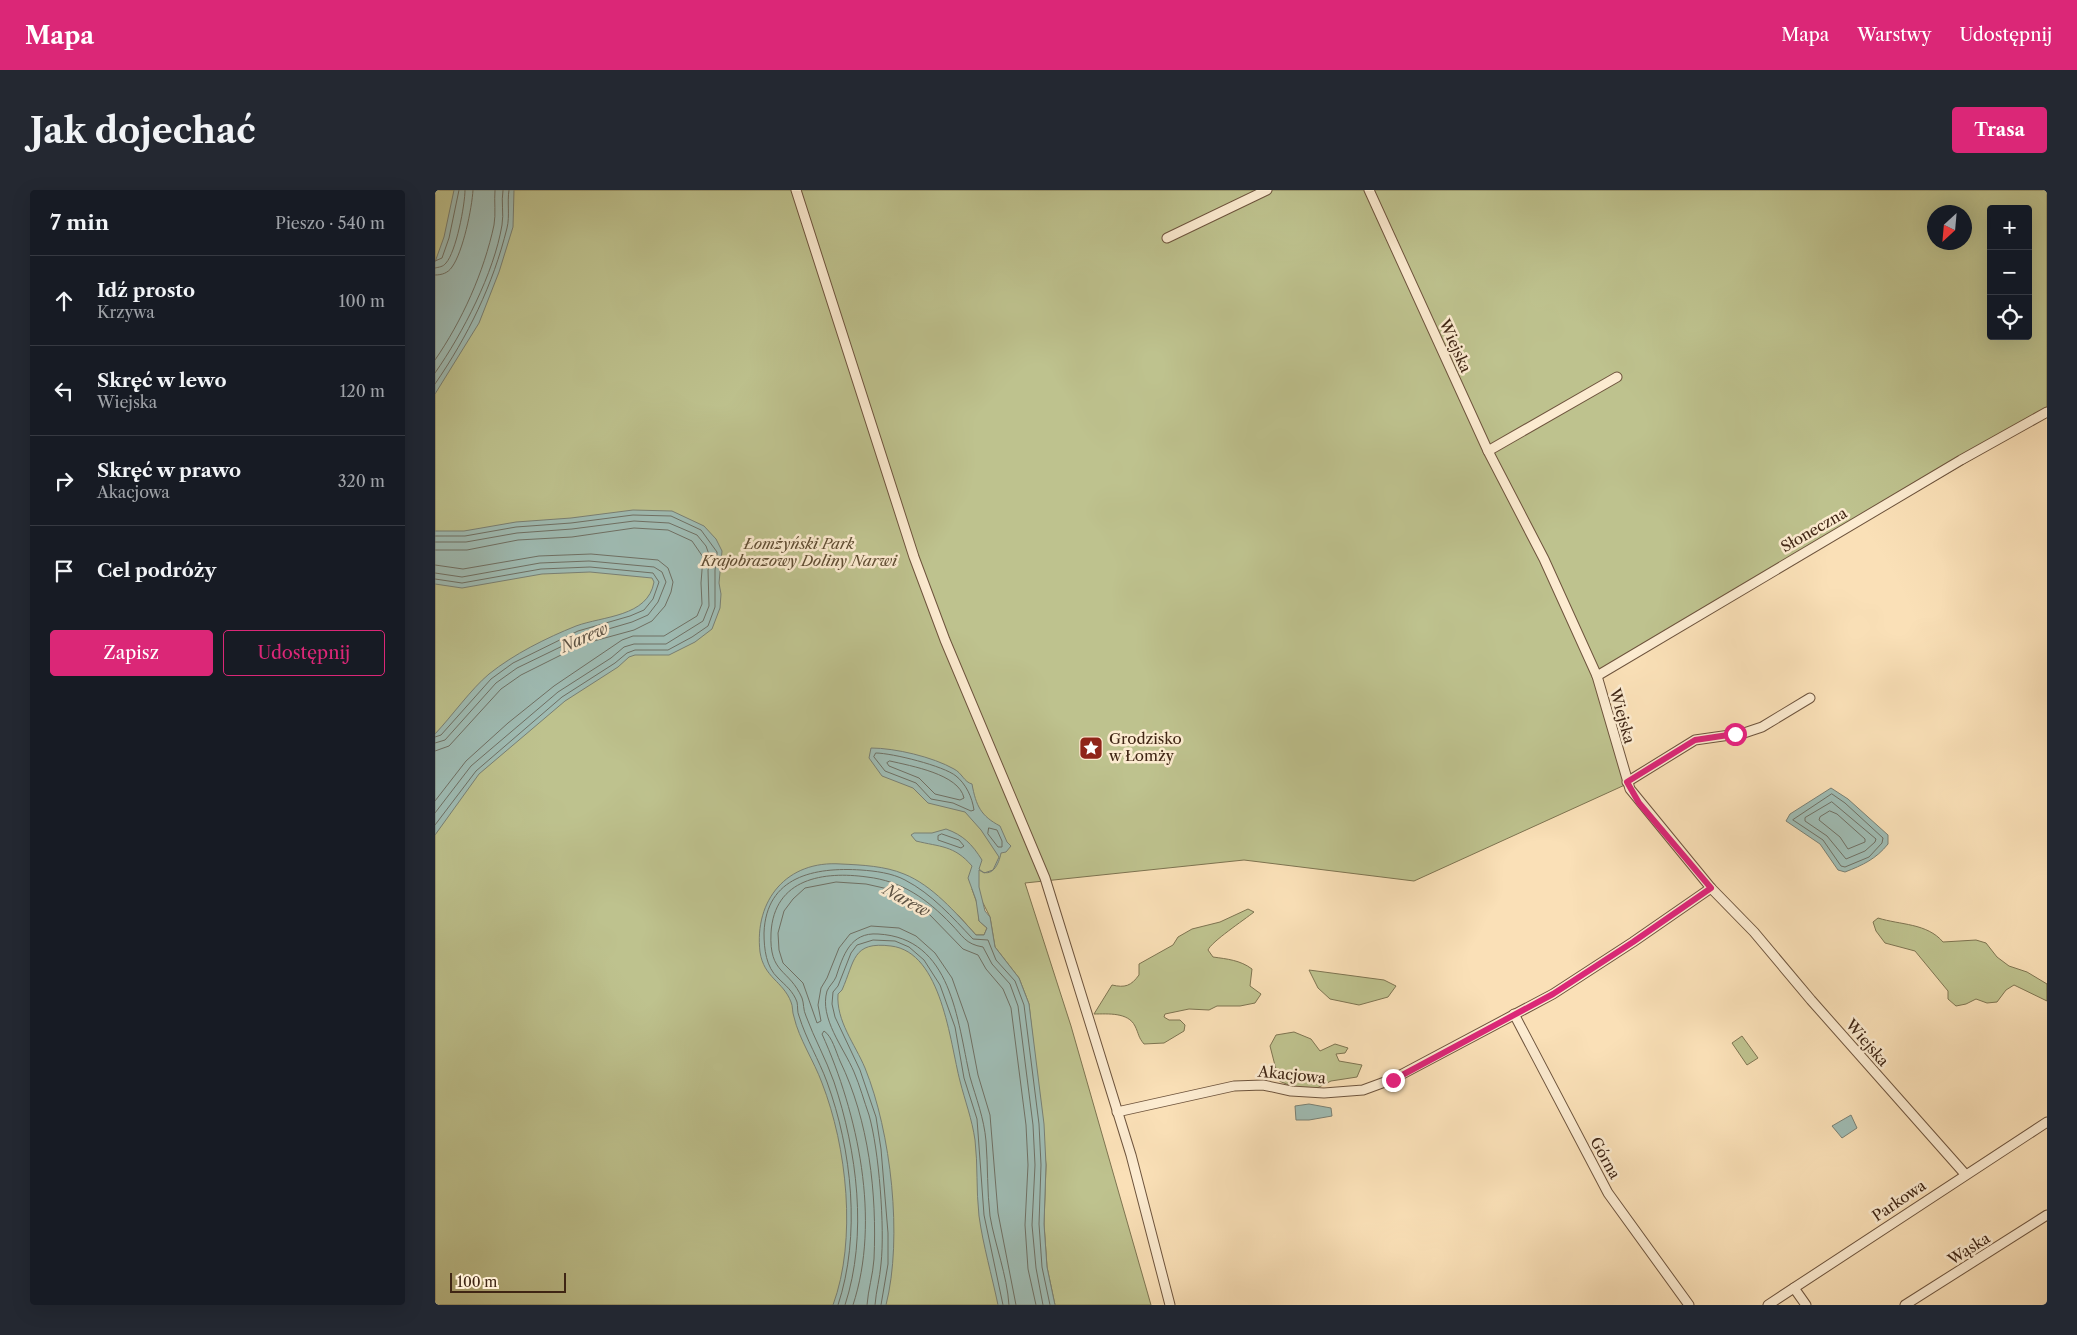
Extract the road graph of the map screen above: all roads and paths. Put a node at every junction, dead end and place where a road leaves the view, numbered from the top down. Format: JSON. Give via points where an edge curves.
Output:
{"nodes":[{"id":1,"x":796,"y":190,"type":"edge"},
{"id":2,"x":1267,"y":190,"type":"edge"},
{"id":3,"x":1369,"y":190,"type":"edge"},
{"id":4,"x":1167,"y":238,"type":"dead end"},
{"id":5,"x":1617,"y":377,"type":"dead end"},
{"id":6,"x":2047,"y":412,"type":"edge"},
{"id":7,"x":1488,"y":451,"type":"junction"},
{"id":8,"x":1597,"y":676,"type":"junction"},
{"id":9,"x":1810,"y":698,"type":"dead end"},
{"id":10,"x":1627,"y":782,"type":"junction"},
{"id":11,"x":1711,"y":888,"type":"junction"},
{"id":12,"x":1514,"y":1014,"type":"junction"},
{"id":13,"x":1117,"y":1112,"type":"junction"},
{"id":14,"x":2047,"y":1122,"type":"edge"},
{"id":15,"x":1965,"y":1174,"type":"junction"},
{"id":16,"x":2047,"y":1215,"type":"edge"},
{"id":17,"x":1794,"y":1288,"type":"junction"},
{"id":18,"x":1170,"y":1305,"type":"edge"},
{"id":19,"x":1689,"y":1305,"type":"edge"},
{"id":20,"x":1768,"y":1305,"type":"edge"},
{"id":21,"x":1806,"y":1305,"type":"edge"},
{"id":22,"x":1905,"y":1305,"type":"edge"}],
"edges":[{"from":1,"to":13,"type":"street","via":[[914,557],[945,640],[1045,878]]},
{"from":2,"to":4,"type":"street"},
{"from":3,"to":7,"type":"street","name":"Wiejska"},
{"from":5,"to":7,"type":"street"},
{"from":6,"to":8,"type":"street","name":"Słoneczna"},
{"from":7,"to":8,"type":"street","name":"Wiejska","via":[[1544,559]]},
{"from":8,"to":10,"type":"street","name":"Wiejska"},
{"from":9,"to":10,"type":"street","via":[[1751,731],[1695,740]]},
{"from":10,"to":11,"type":"street","name":"Wiejska","via":[[1639,803]]},
{"from":11,"to":12,"type":"street","name":"Akacjowa","via":[[1553,994]]},
{"from":11,"to":15,"type":"street","name":"Wiejska","via":[[1754,932]]},
{"from":12,"to":13,"type":"street","name":"Akacjowa","via":[[1393,1080],[1363,1090],[1308,1093],[1251,1084]]},
{"from":12,"to":19,"type":"street","name":"Górna","via":[[1608,1193]]},
{"from":13,"to":18,"type":"street"},
{"from":14,"to":15,"type":"street","name":"Parkowa"},
{"from":15,"to":17,"type":"street","name":"Parkowa"},
{"from":16,"to":22,"type":"street","name":"Wąska"},
{"from":17,"to":20,"type":"street","name":"Parkowa"},
{"from":17,"to":21,"type":"street"}]}
